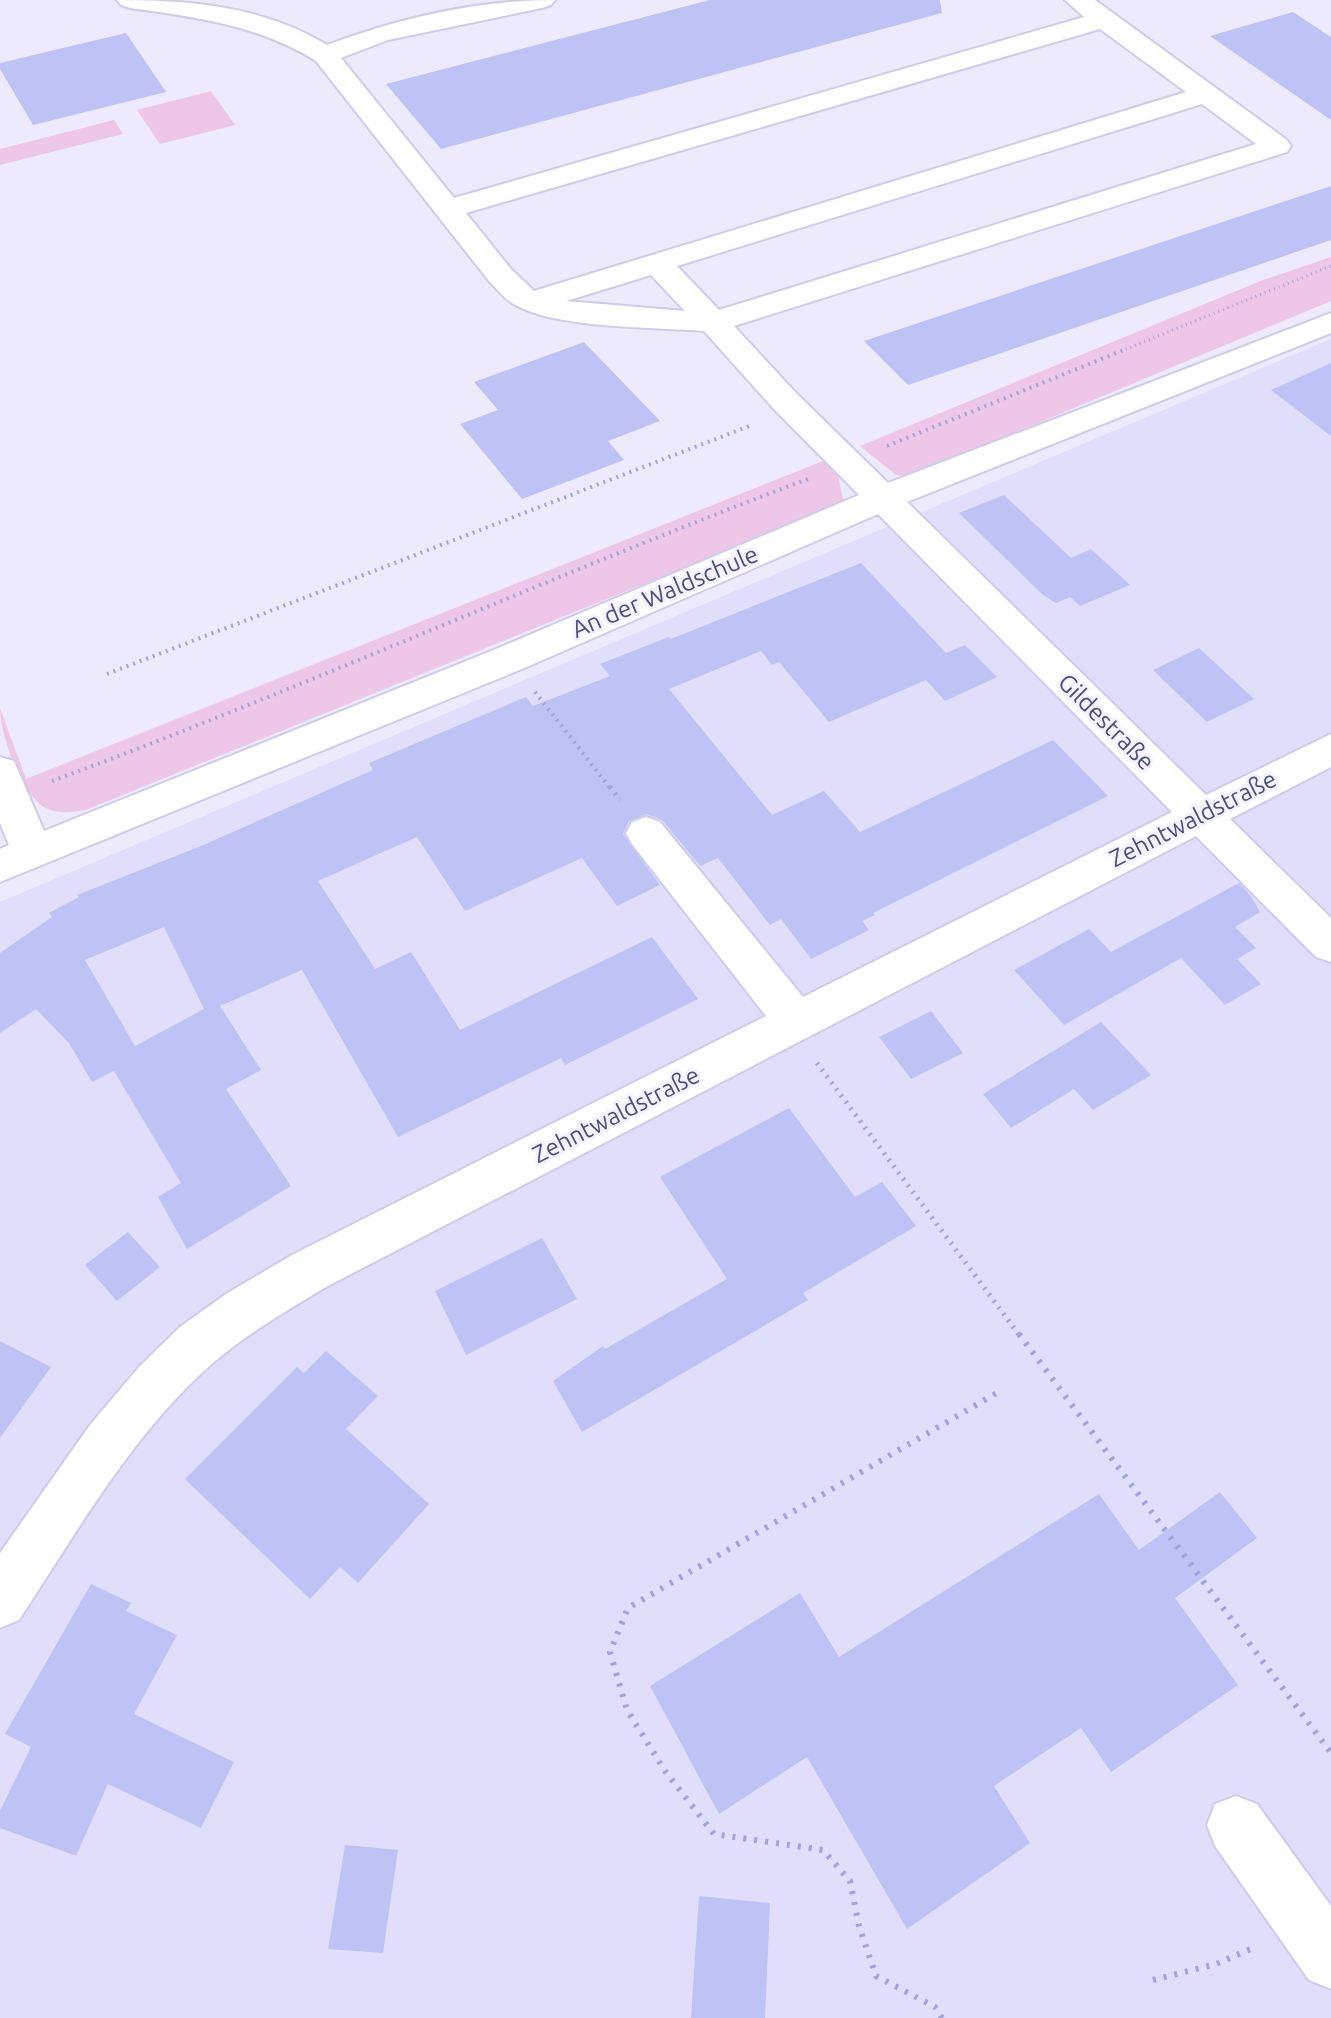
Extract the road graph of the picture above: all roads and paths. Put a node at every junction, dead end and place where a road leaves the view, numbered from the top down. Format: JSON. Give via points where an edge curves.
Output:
{"nodes":[{"id":1,"x":130,"y":0,"type":"edge"},
{"id":2,"x":542,"y":0,"type":"edge"},
{"id":3,"x":1078,"y":0,"type":"edge"},
{"id":4,"x":1105,"y":19,"type":"junction"},
{"id":5,"x":325,"y":55,"type":"junction"},
{"id":6,"x":1207,"y":94,"type":"junction"},
{"id":7,"x":448,"y":209,"type":"junction"},
{"id":8,"x":656,"y":262,"type":"junction"},
{"id":9,"x":1331,"y":266,"type":"edge"},
{"id":10,"x":530,"y":302,"type":"junction"},
{"id":11,"x":713,"y":322,"type":"junction"},
{"id":12,"x":1331,"y":322,"type":"edge"},
{"id":13,"x":784,"y":400,"type":"junction"},
{"id":14,"x":849,"y":464,"type":"junction"},
{"id":15,"x":884,"y":498,"type":"junction"},
{"id":16,"x":509,"y":659,"type":"junction"},
{"id":17,"x":107,"y":674,"type":"dead end"},
{"id":18,"x":1331,"y":749,"type":"edge"},
{"id":19,"x":5,"y":784,"type":"edge"},
{"id":20,"x":1199,"y":816,"type":"junction"},
{"id":21,"x":646,"y":833,"type":"joint"},
{"id":22,"x":16,"y":859,"type":"edge"},
{"id":23,"x":1331,"y":945,"type":"edge"},
{"id":24,"x":794,"y":1025,"type":"junction"},
{"id":25,"x":1000,"y":1391,"type":"dead end"},
{"id":26,"x":0,"y":1601,"type":"edge"},
{"id":27,"x":1331,"y":1753,"type":"edge"},
{"id":28,"x":1236,"y":1825,"type":"dead end"},
{"id":29,"x":1319,"y":1941,"type":"edge"},
{"id":30,"x":1153,"y":1980,"type":"dead end"},
{"id":31,"x":942,"y":2018,"type":"edge"}],
"edges":[{"from":1,"to":5,"type":"street","via":[[275,26]]},
{"from":2,"to":5,"type":"street","via":[[381,34]]},
{"from":3,"to":4,"type":"street"},
{"from":4,"to":6,"type":"street"},
{"from":4,"to":7,"type":"street"},
{"from":5,"to":7,"type":"street"},
{"from":6,"to":8,"type":"street"},
{"from":6,"to":11,"type":"street","via":[[1277,146]]},
{"from":7,"to":10,"type":"street","via":[[500,275]]},
{"from":8,"to":10,"type":"street"},
{"from":8,"to":11,"type":"street","name":"Gildestraße"},
{"from":9,"to":14,"type":"path"},
{"from":10,"to":11,"type":"street","via":[[583,313]]},
{"from":11,"to":13,"type":"street","name":"Gildestraße"},
{"from":12,"to":15,"type":"street","name":"An der Waldschule"},
{"from":13,"to":14,"type":"street","name":"Gildestraße"},
{"from":13,"to":17,"type":"path","via":[[766,419],[735,432]]},
{"from":14,"to":15,"type":"street","name":"Gildestraße"},
{"from":14,"to":19,"type":"path","via":[[644,540],[152,744]]},
{"from":15,"to":16,"type":"street","name":"An der Waldschule"},
{"from":15,"to":20,"type":"street","name":"Gildestraße"},
{"from":16,"to":21,"type":"path"},
{"from":16,"to":22,"type":"street","name":"An der Waldschule"},
{"from":18,"to":20,"type":"street","name":"Zehntwaldstraße"},
{"from":19,"to":22,"type":"street"},
{"from":20,"to":23,"type":"street","name":"Gildestraße"},
{"from":20,"to":24,"type":"street","name":"Zehntwaldstraße"},
{"from":21,"to":24,"type":"street"},
{"from":24,"to":26,"type":"street","name":"Zehntwaldstraße","via":[[309,1271],[243,1311],[185,1356],[144,1401],[73,1491]]},
{"from":24,"to":27,"type":"path"},
{"from":25,"to":31,"type":"path","via":[[628,1608],[610,1652],[627,1710],[714,1834],[823,1850],[850,1881],[876,1976],[935,2007]]},
{"from":28,"to":29,"type":"street"},
{"from":29,"to":30,"type":"path"}]}
